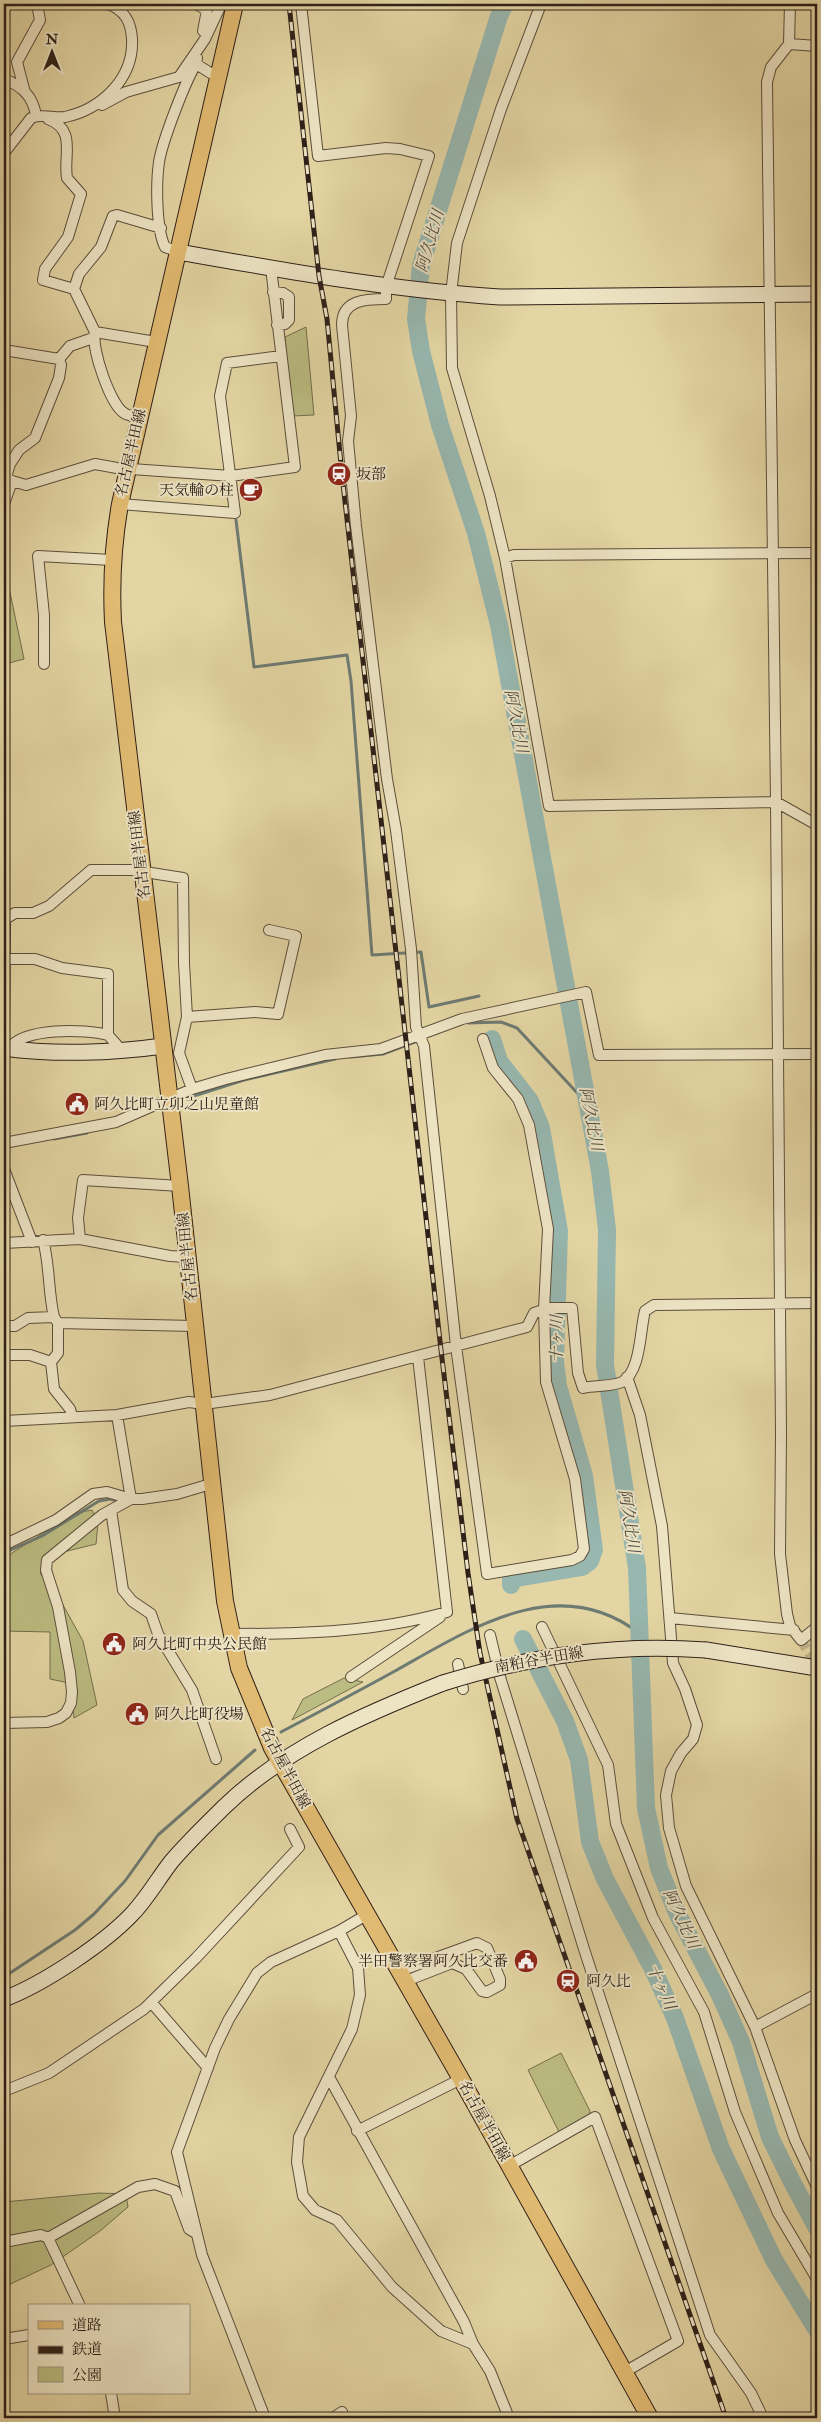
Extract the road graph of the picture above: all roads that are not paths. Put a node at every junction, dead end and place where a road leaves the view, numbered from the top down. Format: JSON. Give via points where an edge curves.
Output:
{"nodes":[{"id":1,"x":37,"y":4,"type":"edge"},
{"id":2,"x":108,"y":4,"type":"edge"},
{"id":3,"x":196,"y":4,"type":"edge"},
{"id":4,"x":224,"y":4,"type":"edge"},
{"id":5,"x":235,"y":4,"type":"edge"},
{"id":6,"x":301,"y":4,"type":"edge"},
{"id":7,"x":541,"y":4,"type":"edge"},
{"id":8,"x":790,"y":4,"type":"edge"},
{"id":9,"x":790,"y":44,"type":"junction"},
{"id":10,"x":199,"y":45,"type":"junction"},
{"id":11,"x":817,"y":46,"type":"edge"},
{"id":12,"x":196,"y":64,"type":"junction"},
{"id":13,"x":217,"y":77,"type":"junction"},
{"id":14,"x":4,"y":79,"type":"edge"},
{"id":15,"x":24,"y":89,"type":"junction"},
{"id":16,"x":80,"y":113,"type":"junction"},
{"id":17,"x":38,"y":116,"type":"junction"},
{"id":18,"x":4,"y":153,"type":"edge"},
{"id":19,"x":161,"y":228,"type":"junction"},
{"id":20,"x":179,"y":252,"type":"junction"},
{"id":21,"x":4,"y":264,"type":"edge"},
{"id":22,"x":272,"y":268,"type":"junction"},
{"id":23,"x":4,"y":269,"type":"edge"},
{"id":24,"x":386,"y":287,"type":"junction"},
{"id":25,"x":74,"y":289,"type":"junction"},
{"id":26,"x":273,"y":292,"type":"junction"},
{"id":27,"x":446,"y":294,"type":"junction"},
{"id":28,"x":771,"y":294,"type":"junction"},
{"id":29,"x":817,"y":294,"type":"edge"},
{"id":30,"x":277,"y":325,"type":"junction"},
{"id":31,"x":94,"y":335,"type":"junction"},
{"id":32,"x":156,"y":342,"type":"junction"},
{"id":33,"x":4,"y":350,"type":"edge"},
{"id":34,"x":281,"y":356,"type":"junction"},
{"id":35,"x":59,"y":359,"type":"junction"},
{"id":36,"x":140,"y":417,"type":"junction"},
{"id":37,"x":128,"y":468,"type":"junction"},
{"id":38,"x":231,"y":476,"type":"junction"},
{"id":39,"x":7,"y":478,"type":"edge"},
{"id":40,"x":4,"y":504,"type":"edge"},
{"id":41,"x":120,"y":504,"type":"junction"},
{"id":42,"x":774,"y":553,"type":"junction"},
{"id":43,"x":817,"y":553,"type":"edge"},
{"id":44,"x":506,"y":558,"type":"junction"},
{"id":45,"x":112,"y":560,"type":"junction"},
{"id":46,"x":44,"y":664,"type":"dead end"},
{"id":47,"x":776,"y":802,"type":"junction"},
{"id":48,"x":817,"y":825,"type":"edge"},
{"id":49,"x":142,"y":871,"type":"junction"},
{"id":50,"x":269,"y":930,"type":"dead end"},
{"id":51,"x":4,"y":959,"type":"edge"},
{"id":52,"x":187,"y":1017,"type":"junction"},
{"id":53,"x":420,"y":1033,"type":"junction"},
{"id":54,"x":108,"y":1035,"type":"junction"},
{"id":55,"x":483,"y":1039,"type":"dead end"},
{"id":56,"x":6,"y":1046,"type":"edge"},
{"id":57,"x":163,"y":1046,"type":"junction"},
{"id":58,"x":118,"y":1050,"type":"junction"},
{"id":59,"x":778,"y":1054,"type":"junction"},
{"id":60,"x":817,"y":1054,"type":"edge"},
{"id":61,"x":192,"y":1089,"type":"junction"},
{"id":62,"x":170,"y":1098,"type":"junction"},
{"id":63,"x":4,"y":1143,"type":"edge"},
{"id":64,"x":4,"y":1168,"type":"edge"},
{"id":65,"x":180,"y":1186,"type":"junction"},
{"id":66,"x":80,"y":1239,"type":"junction"},
{"id":67,"x":43,"y":1240,"type":"junction"},
{"id":68,"x":32,"y":1242,"type":"junction"},
{"id":69,"x":4,"y":1243,"type":"edge"},
{"id":70,"x":188,"y":1257,"type":"junction"},
{"id":71,"x":817,"y":1303,"type":"edge"},
{"id":72,"x":781,"y":1304,"type":"junction"},
{"id":73,"x":547,"y":1309,"type":"junction"},
{"id":74,"x":56,"y":1320,"type":"junction"},
{"id":75,"x":4,"y":1326,"type":"edge"},
{"id":76,"x":194,"y":1326,"type":"junction"},
{"id":77,"x":456,"y":1346,"type":"junction"},
{"id":78,"x":4,"y":1355,"type":"edge"},
{"id":79,"x":418,"y":1357,"type":"junction"},
{"id":80,"x":51,"y":1362,"type":"junction"},
{"id":81,"x":624,"y":1380,"type":"junction"},
{"id":82,"x":204,"y":1404,"type":"junction"},
{"id":83,"x":117,"y":1414,"type":"junction"},
{"id":84,"x":72,"y":1416,"type":"junction"},
{"id":85,"x":4,"y":1421,"type":"edge"},
{"id":86,"x":214,"y":1483,"type":"junction"},
{"id":87,"x":131,"y":1500,"type":"junction"},
{"id":88,"x":111,"y":1510,"type":"junction"},
{"id":89,"x":4,"y":1545,"type":"edge"},
{"id":90,"x":447,"y":1612,"type":"junction"},
{"id":91,"x":670,"y":1618,"type":"junction"},
{"id":92,"x":817,"y":1627,"type":"edge"},
{"id":93,"x":542,"y":1628,"type":"dead end"},
{"id":94,"x":794,"y":1630,"type":"junction"},
{"id":95,"x":231,"y":1634,"type":"junction"},
{"id":96,"x":490,"y":1635,"type":"dead end"},
{"id":97,"x":458,"y":1664,"type":"dead end"},
{"id":98,"x":817,"y":1668,"type":"edge"},
{"id":99,"x":351,"y":1677,"type":"dead end"},
{"id":100,"x":463,"y":1689,"type":"dead end"},
{"id":101,"x":4,"y":1723,"type":"edge"},
{"id":102,"x":216,"y":1759,"type":"dead end"},
{"id":103,"x":280,"y":1763,"type":"junction"},
{"id":104,"x":290,"y":1829,"type":"dead end"},
{"id":105,"x":368,"y":1914,"type":"junction"},
{"id":106,"x":339,"y":1931,"type":"junction"},
{"id":107,"x":466,"y":1947,"type":"junction"},
{"id":108,"x":466,"y":1969,"type":"junction"},
{"id":109,"x":402,"y":1976,"type":"junction"},
{"id":110,"x":817,"y":1994,"type":"edge"},
{"id":111,"x":4,"y":1999,"type":"edge"},
{"id":112,"x":151,"y":2002,"type":"junction"},
{"id":113,"x":755,"y":2027,"type":"junction"},
{"id":114,"x":208,"y":2068,"type":"junction"},
{"id":115,"x":328,"y":2077,"type":"junction"},
{"id":116,"x":461,"y":2079,"type":"junction"},
{"id":117,"x":4,"y":2091,"type":"edge"},
{"id":118,"x":357,"y":2131,"type":"junction"},
{"id":119,"x":509,"y":2166,"type":"junction"},
{"id":120,"x":817,"y":2187,"type":"edge"},
{"id":121,"x":196,"y":2233,"type":"junction"},
{"id":122,"x":48,"y":2238,"type":"junction"},
{"id":123,"x":4,"y":2242,"type":"edge"},
{"id":124,"x":817,"y":2279,"type":"edge"},
{"id":125,"x":79,"y":2304,"type":"edge"},
{"id":126,"x":28,"y":2335,"type":"edge"},
{"id":127,"x":4,"y":2339,"type":"edge"},
{"id":128,"x":473,"y":2344,"type":"junction"},
{"id":129,"x":623,"y":2373,"type":"junction"},
{"id":130,"x":111,"y":2394,"type":"edge"},
{"id":131,"x":342,"y":2412,"type":"dead end"},
{"id":132,"x":817,"y":2415,"type":"edge"},
{"id":133,"x":115,"y":2418,"type":"edge"},
{"id":134,"x":265,"y":2418,"type":"edge"},
{"id":135,"x":333,"y":2418,"type":"edge"},
{"id":136,"x":509,"y":2418,"type":"edge"},
{"id":137,"x":650,"y":2418,"type":"edge"},
{"id":138,"x":763,"y":2418,"type":"edge"},
{"id":139,"x":810,"y":2418,"type":"edge"}],
"edges":[{"from":1,"to":15,"type":"street","via":[[40,20],[17,62]]},
{"from":2,"to":16,"type":"street","via":[[122,11],[131,26],[128,66],[115,89]]},
{"from":3,"to":10,"type":"street","via":[[207,10]]},
{"from":4,"to":10,"type":"street"},
{"from":5,"to":13,"type":"main road","name":"名古屋半田線"},
{"from":6,"to":24,"type":"street","via":[[318,156],[386,148],[429,156]]},
{"from":7,"to":27,"type":"street","via":[[501,109],[457,243]]},
{"from":8,"to":9,"type":"street"},
{"from":9,"to":11,"type":"street"},
{"from":9,"to":28,"type":"street","via":[[767,77]]},
{"from":10,"to":12,"type":"street"},
{"from":10,"to":16,"type":"street","via":[[179,77],[126,92]]},
{"from":12,"to":13,"type":"street"},
{"from":12,"to":19,"type":"street","via":[[159,162]]},
{"from":13,"to":20,"type":"main road","name":"名古屋半田線"},
{"from":14,"to":15,"type":"street"},
{"from":15,"to":17,"type":"street"},
{"from":16,"to":17,"type":"street","via":[[62,117]]},
{"from":17,"to":18,"type":"street","via":[[28,121]]},
{"from":17,"to":25,"type":"street","via":[[63,127],[67,178],[81,194],[68,237],[45,269],[43,280]]},
{"from":19,"to":20,"type":"street","via":[[165,247]]},
{"from":19,"to":25,"type":"street","via":[[113,216],[101,247],[79,274]]},
{"from":20,"to":22,"type":"street"},
{"from":20,"to":32,"type":"main road","name":"名古屋半田線"},
{"from":21,"to":23,"type":"street"},
{"from":22,"to":24,"type":"street"},
{"from":22,"to":26,"type":"street"},
{"from":24,"to":27,"type":"street"},
{"from":24,"to":53,"type":"street","via":[[386,299],[348,306],[342,313],[342,325],[351,416],[348,441],[356,526],[411,949],[416,1026]]},
{"from":25,"to":31,"type":"street"},
{"from":26,"to":30,"type":"street"},
{"from":26,"to":30,"type":"street","via":[[289,297],[289,320]]},
{"from":27,"to":28,"type":"street","via":[[500,297]]},
{"from":27,"to":44,"type":"street","via":[[452,368]]},
{"from":28,"to":29,"type":"street"},
{"from":28,"to":42,"type":"street"},
{"from":30,"to":34,"type":"street"},
{"from":31,"to":32,"type":"street"},
{"from":31,"to":35,"type":"street","via":[[70,346]]},
{"from":31,"to":36,"type":"street","via":[[98,359],[112,399],[124,414]]},
{"from":32,"to":36,"type":"main road","name":"名古屋半田線"},
{"from":33,"to":35,"type":"street"},
{"from":34,"to":38,"type":"street","via":[[227,363],[220,396]]},
{"from":34,"to":38,"type":"street","via":[[295,468]]},
{"from":35,"to":39,"type":"street","via":[[59,378],[35,438],[19,450],[10,464]]},
{"from":36,"to":37,"type":"main road","name":"名古屋半田線"},
{"from":37,"to":38,"type":"street"},
{"from":37,"to":39,"type":"street","via":[[95,464],[26,484]]},
{"from":37,"to":41,"type":"main road","name":"名古屋半田線"},
{"from":38,"to":41,"type":"street","via":[[235,514]]},
{"from":39,"to":40,"type":"street"},
{"from":41,"to":45,"type":"main road","name":"名古屋半田線"},
{"from":42,"to":43,"type":"street"},
{"from":42,"to":44,"type":"street","via":[[581,554]]},
{"from":42,"to":47,"type":"street"},
{"from":44,"to":47,"type":"street","via":[[549,806]]},
{"from":45,"to":46,"type":"street","via":[[38,556],[44,616]]},
{"from":45,"to":49,"type":"main road","name":"名古屋半田線","via":[[113,622]]},
{"from":47,"to":48,"type":"street"},
{"from":47,"to":59,"type":"street"},
{"from":49,"to":51,"type":"street","via":[[91,870],[48,906],[33,913],[15,913],[5,919]]},
{"from":49,"to":52,"type":"street","via":[[183,878]]},
{"from":49,"to":57,"type":"main road","name":"名古屋半田線"},
{"from":50,"to":52,"type":"street","via":[[296,936],[278,1014],[255,1012]]},
{"from":51,"to":54,"type":"street","via":[[36,959],[62,968],[108,974]]},
{"from":51,"to":56,"type":"street"},
{"from":52,"to":61,"type":"street","via":[[179,1052]]},
{"from":53,"to":59,"type":"street","via":[[462,1019],[586,992],[599,1055]]},
{"from":53,"to":61,"type":"street","via":[[380,1048],[325,1055]]},
{"from":53,"to":77,"type":"street"},
{"from":54,"to":56,"type":"street","via":[[78,1031],[37,1034]]},
{"from":54,"to":58,"type":"street"},
{"from":55,"to":73,"type":"street","via":[[493,1068],[518,1099],[529,1125],[548,1229]]},
{"from":56,"to":58,"type":"street","via":[[26,1052]]},
{"from":57,"to":58,"type":"street"},
{"from":57,"to":62,"type":"main road","name":"名古屋半田線"},
{"from":59,"to":60,"type":"street"},
{"from":59,"to":72,"type":"street"},
{"from":61,"to":62,"type":"street"},
{"from":62,"to":63,"type":"street","via":[[116,1122]]},
{"from":62,"to":65,"type":"main road","name":"名古屋半田線"},
{"from":64,"to":68,"type":"street"},
{"from":65,"to":66,"type":"street","via":[[83,1180],[78,1218]]},
{"from":65,"to":70,"type":"main road","name":"名古屋半田線"},
{"from":66,"to":67,"type":"street"},
{"from":66,"to":70,"type":"street"},
{"from":67,"to":68,"type":"street"},
{"from":67,"to":74,"type":"street","via":[[48,1260],[51,1305]]},
{"from":68,"to":69,"type":"street"},
{"from":70,"to":76,"type":"main road","name":"名古屋半田線"},
{"from":71,"to":72,"type":"street"},
{"from":72,"to":81,"type":"street","via":[[654,1305],[645,1311],[638,1352]]},
{"from":72,"to":94,"type":"street","via":[[780,1554],[787,1614]]},
{"from":73,"to":77,"type":"street","via":[[534,1314],[527,1327]]},
{"from":73,"to":77,"type":"street","via":[[546,1382],[575,1479],[584,1548],[580,1556],[572,1560],[487,1574]]},
{"from":73,"to":81,"type":"street","via":[[572,1308],[579,1379],[583,1388]]},
{"from":74,"to":75,"type":"street","via":[[28,1318],[15,1326]]},
{"from":74,"to":76,"type":"street"},
{"from":74,"to":80,"type":"street","via":[[58,1354]]},
{"from":76,"to":82,"type":"main road","name":"名古屋半田線"},
{"from":77,"to":79,"type":"street"},
{"from":78,"to":80,"type":"street","via":[[30,1355]]},
{"from":79,"to":82,"type":"street","via":[[270,1395]]},
{"from":79,"to":90,"type":"street"},
{"from":80,"to":84,"type":"street","via":[[54,1389]]},
{"from":81,"to":91,"type":"street","via":[[640,1415],[662,1526]]},
{"from":82,"to":83,"type":"street","via":[[189,1402]]},
{"from":82,"to":86,"type":"main road","name":"名古屋半田線"},
{"from":83,"to":84,"type":"street"},
{"from":83,"to":87,"type":"street"},
{"from":84,"to":85,"type":"street"},
{"from":86,"to":87,"type":"street","via":[[177,1494]]},
{"from":86,"to":95,"type":"main road","name":"名古屋半田線"},
{"from":87,"to":88,"type":"street"},
{"from":87,"to":89,"type":"street","via":[[107,1492],[93,1494],[56,1520]]},
{"from":88,"to":101,"type":"street","via":[[47,1560],[46,1570],[58,1607],[72,1692],[66,1713],[47,1722]]},
{"from":88,"to":102,"type":"street","via":[[123,1590],[151,1614],[161,1640],[192,1690]]},
{"from":90,"to":95,"type":"street","via":[[420,1619],[305,1634]]},
{"from":90,"to":99,"type":"street"},
{"from":91,"to":94,"type":"street"},
{"from":91,"to":113,"type":"street","via":[[673,1662],[697,1725],[693,1738],[671,1771],[666,1795],[669,1828],[686,1886]]},
{"from":92,"to":94,"type":"street","via":[[802,1640]]},
{"from":93,"to":124,"type":"street","via":[[608,1765],[616,1824],[653,1918],[704,2012],[739,2121],[778,2213]]},
{"from":95,"to":103,"type":"main road","name":"名古屋半田線","via":[[239,1668]]},
{"from":96,"to":138,"type":"street","via":[[584,1949],[710,2335],[751,2393]]},
{"from":97,"to":100,"type":"street"},
{"from":98,"to":103,"type":"street","name":"南粕谷半田線","bridge":true,"via":[[706,1650],[649,1648],[588,1651],[516,1662],[443,1683],[375,1710],[334,1730]]},
{"from":103,"to":105,"type":"main road","name":"名古屋半田線"},
{"from":103,"to":111,"type":"street","name":"南粕谷半田線","via":[[225,1806],[172,1860],[132,1914],[47,1978]]},
{"from":104,"to":112,"type":"street","via":[[299,1847]]},
{"from":105,"to":106,"type":"street"},
{"from":105,"to":109,"type":"main road","name":"名古屋半田線"},
{"from":106,"to":114,"type":"street","via":[[271,1962],[257,1972],[228,2019]]},
{"from":106,"to":115,"type":"street","via":[[356,1962],[360,1995],[352,2028]]},
{"from":107,"to":108,"type":"street","via":[[461,1956]]},
{"from":107,"to":108,"type":"street","via":[[477,1944],[487,1948],[500,1985],[487,1992],[482,1991]]},
{"from":107,"to":109,"type":"street"},
{"from":108,"to":109,"type":"street","via":[[446,1964]]},
{"from":109,"to":116,"type":"main road","name":"名古屋半田線"},
{"from":110,"to":113,"type":"street"},
{"from":112,"to":114,"type":"street"},
{"from":112,"to":117,"type":"street","via":[[49,2073]]},
{"from":113,"to":120,"type":"street","via":[[795,2140]]},
{"from":114,"to":121,"type":"street","via":[[177,2152]]},
{"from":115,"to":118,"type":"street"},
{"from":115,"to":128,"type":"street","via":[[299,2137],[297,2162],[303,2196],[315,2210],[337,2220],[392,2287],[441,2331]]},
{"from":116,"to":118,"type":"street"},
{"from":116,"to":119,"type":"main road","name":"名古屋半田線"},
{"from":118,"to":128,"type":"street","via":[[460,2313]]},
{"from":119,"to":129,"type":"main road","name":"名古屋半田線"},
{"from":119,"to":129,"type":"street","via":[[595,2117],[678,2341]]},
{"from":121,"to":122,"type":"street","via":[[189,2229],[175,2191],[155,2184],[138,2187]]},
{"from":121,"to":134,"type":"street"},
{"from":122,"to":123,"type":"street","via":[[41,2235]]},
{"from":122,"to":125,"type":"street"},
{"from":126,"to":127,"type":"street"},
{"from":128,"to":136,"type":"street","via":[[490,2371]]},
{"from":129,"to":137,"type":"main road","name":"名古屋半田線"},
{"from":130,"to":133,"type":"street"},
{"from":131,"to":135,"type":"street"},
{"from":132,"to":139,"type":"street"}]}
